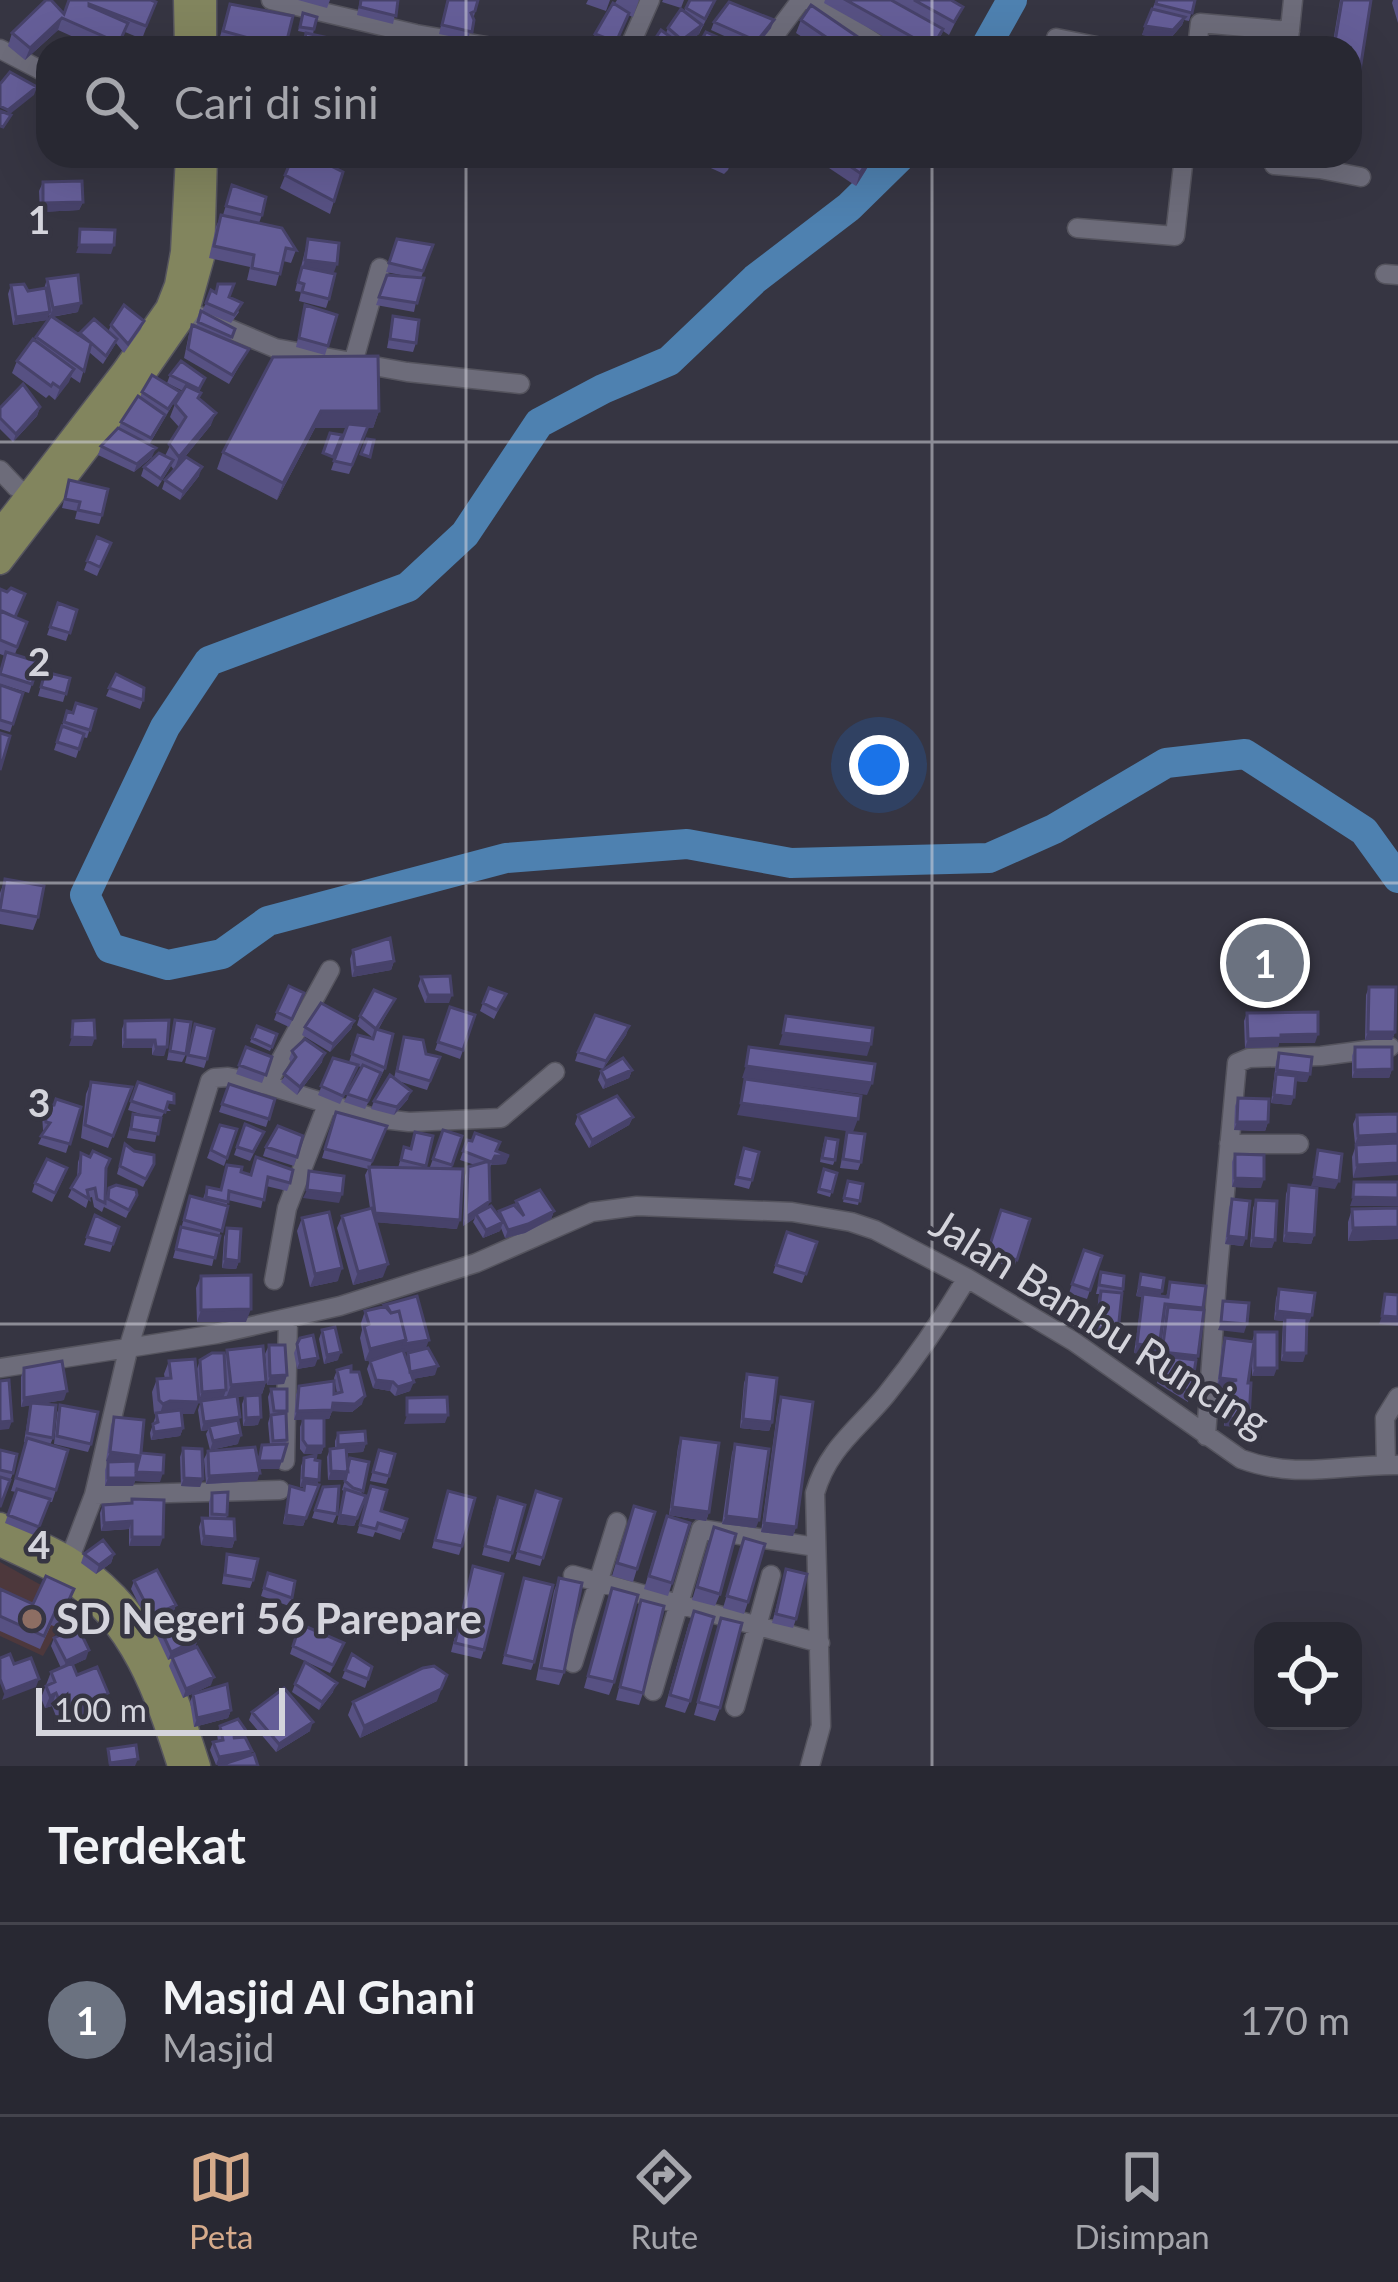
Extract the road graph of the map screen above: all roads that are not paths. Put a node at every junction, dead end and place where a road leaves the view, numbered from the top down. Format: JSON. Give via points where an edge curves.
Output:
{"nodes":[{"id":1,"x":186,"y":0,"type":"edge"},
{"id":2,"x":204,"y":0,"type":"edge"},
{"id":3,"x":271,"y":0,"type":"edge"},
{"id":4,"x":650,"y":0,"type":"edge"},
{"id":5,"x":805,"y":0,"type":"edge"},
{"id":6,"x":1293,"y":0,"type":"edge"},
{"id":7,"x":187,"y":36,"type":"edge"},
{"id":8,"x":204,"y":36,"type":"edge"},
{"id":9,"x":428,"y":36,"type":"edge"},
{"id":10,"x":634,"y":36,"type":"edge"},
{"id":11,"x":775,"y":36,"type":"edge"},
{"id":12,"x":864,"y":36,"type":"edge"},
{"id":13,"x":1198,"y":36,"type":"edge"},
{"id":14,"x":1268,"y":36,"type":"edge"},
{"id":15,"x":1289,"y":36,"type":"edge"},
{"id":16,"x":0,"y":49,"type":"edge"},
{"id":17,"x":36,"y":68,"type":"edge"},
{"id":18,"x":187,"y":168,"type":"edge"},
{"id":19,"x":206,"y":168,"type":"edge"},
{"id":20,"x":1183,"y":168,"type":"edge"},
{"id":21,"x":1308,"y":168,"type":"edge"},
{"id":22,"x":1361,"y":177,"type":"dead end"},
{"id":23,"x":1077,"y":228,"type":"dead end"},
{"id":24,"x":380,"y":268,"type":"dead end"},
{"id":25,"x":188,"y":310,"type":"junction"},
{"id":26,"x":353,"y":363,"type":"junction"},
{"id":27,"x":520,"y":383,"type":"dead end"},
{"id":28,"x":0,"y":470,"type":"edge"},
{"id":29,"x":30,"y":495,"type":"junction"},
{"id":30,"x":0,"y":532,"type":"edge"},
{"id":31,"x":0,"y":562,"type":"edge"},
{"id":32,"x":330,"y":970,"type":"dead end"},
{"id":33,"x":1390,"y":1047,"type":"edge"},
{"id":34,"x":555,"y":1072,"type":"dead end"},
{"id":35,"x":267,"y":1085,"type":"junction"},
{"id":36,"x":327,"y":1105,"type":"junction"},
{"id":37,"x":1229,"y":1144,"type":"junction"},
{"id":38,"x":1299,"y":1144,"type":"dead end"},
{"id":39,"x":967,"y":1278,"type":"junction"},
{"id":40,"x":274,"y":1280,"type":"dead end"},
{"id":41,"x":288,"y":1319,"type":"junction"},
{"id":42,"x":129,"y":1346,"type":"junction"},
{"id":43,"x":0,"y":1368,"type":"edge"},
{"id":44,"x":1398,"y":1396,"type":"edge"},
{"id":45,"x":1206,"y":1436,"type":"junction"},
{"id":46,"x":286,"y":1461,"type":"edge"},
{"id":47,"x":1392,"y":1465,"type":"edge"},
{"id":48,"x":280,"y":1490,"type":"dead end"},
{"id":49,"x":94,"y":1495,"type":"junction"},
{"id":50,"x":617,"y":1522,"type":"dead end"},
{"id":51,"x":0,"y":1525,"type":"edge"},
{"id":52,"x":0,"y":1544,"type":"edge"},
{"id":53,"x":816,"y":1547,"type":"junction"},
{"id":54,"x":66,"y":1567,"type":"junction"},
{"id":55,"x":573,"y":1574,"type":"dead end"},
{"id":56,"x":771,"y":1575,"type":"dead end"},
{"id":57,"x":599,"y":1581,"type":"junction"},
{"id":58,"x":678,"y":1604,"type":"junction"},
{"id":59,"x":756,"y":1626,"type":"junction"},
{"id":60,"x":820,"y":1643,"type":"junction"},
{"id":61,"x":573,"y":1663,"type":"edge"},
{"id":62,"x":653,"y":1690,"type":"dead end"},
{"id":63,"x":735,"y":1707,"type":"dead end"},
{"id":64,"x":180,"y":1766,"type":"edge"},
{"id":65,"x":198,"y":1766,"type":"edge"},
{"id":66,"x":810,"y":1766,"type":"edge"}],
"edges":[{"from":1,"to":7,"type":"main road"},
{"from":2,"to":8,"type":"main road"},
{"from":3,"to":9,"type":"street"},
{"from":4,"to":10,"type":"street"},
{"from":5,"to":11,"type":"street"},
{"from":5,"to":12,"type":"street"},
{"from":6,"to":15,"type":"street"},
{"from":13,"to":14,"type":"street","via":[[1200,23]]},
{"from":16,"to":17,"type":"street"},
{"from":18,"to":29,"type":"main road","via":[[183,253],[168,308]]},
{"from":19,"to":25,"type":"main road","via":[[202,257]]},
{"from":20,"to":23,"type":"street","via":[[1175,236]]},
{"from":21,"to":22,"type":"street"},
{"from":24,"to":26,"type":"street"},
{"from":25,"to":26,"type":"street","via":[[274,348]]},
{"from":25,"to":31,"type":"main road"},
{"from":26,"to":27,"type":"street"},
{"from":28,"to":29,"type":"street"},
{"from":29,"to":30,"type":"main road"},
{"from":32,"to":35,"type":"street"},
{"from":33,"to":37,"type":"street","via":[[1240,1060]]},
{"from":34,"to":36,"type":"street","via":[[502,1118],[409,1122]]},
{"from":35,"to":36,"type":"street"},
{"from":35,"to":42,"type":"street","via":[[210,1081]]},
{"from":36,"to":40,"type":"street","via":[[287,1208]]},
{"from":37,"to":38,"type":"street"},
{"from":37,"to":45,"type":"street"},
{"from":39,"to":41,"type":"street","name":"Jalan Bambu Runcing","via":[[851,1222],[637,1206],[592,1212],[476,1263]]},
{"from":39,"to":45,"type":"street","name":"Jalan Bambu Runcing"},
{"from":39,"to":53,"type":"street","via":[[918,1354],[822,1470]]},
{"from":41,"to":42,"type":"street","name":"Jalan Bambu Runcing"},
{"from":41,"to":46,"type":"street"},
{"from":42,"to":43,"type":"street","name":"Jalan Bambu Runcing"},
{"from":42,"to":49,"type":"street"},
{"from":44,"to":47,"type":"street","via":[[1385,1418]]},
{"from":45,"to":47,"type":"street","name":"Jalan Bambu Runcing","via":[[1241,1459],[1282,1470]]},
{"from":48,"to":49,"type":"street"},
{"from":49,"to":54,"type":"street"},
{"from":50,"to":57,"type":"street"},
{"from":51,"to":54,"type":"main road"},
{"from":52,"to":54,"type":"main road"},
{"from":53,"to":58,"type":"street","via":[[701,1529]]},
{"from":53,"to":60,"type":"street"},
{"from":54,"to":64,"type":"main road","via":[[129,1641]]},
{"from":54,"to":65,"type":"main road","via":[[132,1612]]},
{"from":55,"to":57,"type":"street"},
{"from":56,"to":59,"type":"street"},
{"from":57,"to":58,"type":"street"},
{"from":57,"to":61,"type":"street"},
{"from":58,"to":59,"type":"street"},
{"from":58,"to":62,"type":"street"},
{"from":59,"to":60,"type":"street"},
{"from":59,"to":63,"type":"street"},
{"from":60,"to":66,"type":"street","via":[[821,1726]]}]}
